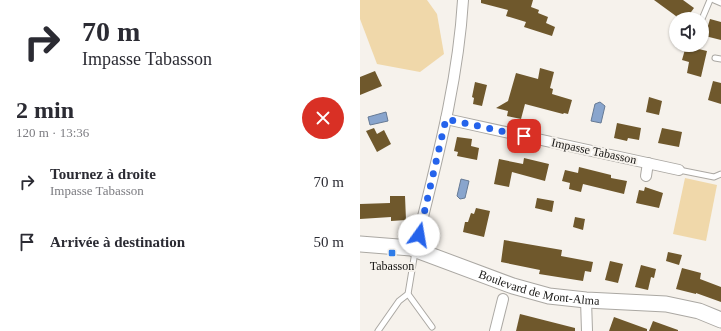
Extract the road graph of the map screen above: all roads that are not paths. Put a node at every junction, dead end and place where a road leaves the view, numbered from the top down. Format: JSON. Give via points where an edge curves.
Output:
{"nodes":[{"id":1,"x":463,"y":0,"type":"edge"},
{"id":2,"x":710,"y":0,"type":"edge"},
{"id":3,"x":714,"y":0,"type":"edge"},
{"id":4,"x":721,"y":3,"type":"edge"},
{"id":5,"x":705,"y":12,"type":"edge"},
{"id":6,"x":446,"y":119,"type":"junction"},
{"id":7,"x":648,"y":163,"type":"junction"},
{"id":8,"x":679,"y":170,"type":"joint"},
{"id":9,"x":721,"y":174,"type":"edge"},
{"id":10,"x":646,"y":176,"type":"dead end"},
{"id":11,"x":360,"y":244,"type":"edge"},
{"id":12,"x":415,"y":249,"type":"junction"},
{"id":13,"x":408,"y":294,"type":"junction"},
{"id":14,"x":503,"y":299,"type":"dead end"},
{"id":15,"x":586,"y":300,"type":"junction"},
{"id":16,"x":721,"y":320,"type":"edge"},
{"id":17,"x":432,"y":327,"type":"dead end"},
{"id":18,"x":378,"y":331,"type":"edge"},
{"id":19,"x":495,"y":331,"type":"edge"},
{"id":20,"x":587,"y":331,"type":"edge"}],
"edges":[{"from":1,"to":6,"type":"street","via":[[459,48]]},
{"from":2,"to":5,"type":"lane"},
{"from":3,"to":4,"type":"lane"},
{"from":6,"to":7,"type":"street","name":"Impasse Tabasson"},
{"from":6,"to":12,"type":"street"},
{"from":7,"to":8,"type":"street","name":"Impasse Tabasson"},
{"from":7,"to":10,"type":"street","name":"Impasse Tabasson"},
{"from":8,"to":9,"type":"lane","via":[[714,177]]},
{"from":11,"to":12,"type":"street","name":"Boulevard de Mont-Alma"},
{"from":12,"to":13,"type":"lane"},
{"from":12,"to":15,"type":"street","name":"Boulevard de Mont-Alma","via":[[524,289],[563,298]]},
{"from":13,"to":17,"type":"lane"},
{"from":13,"to":18,"type":"lane","via":[[399,301]]},
{"from":14,"to":19,"type":"street"},
{"from":15,"to":16,"type":"street","name":"Boulevard de Mont-Alma","via":[[666,304],[699,311]]},
{"from":15,"to":20,"type":"street"}]}
